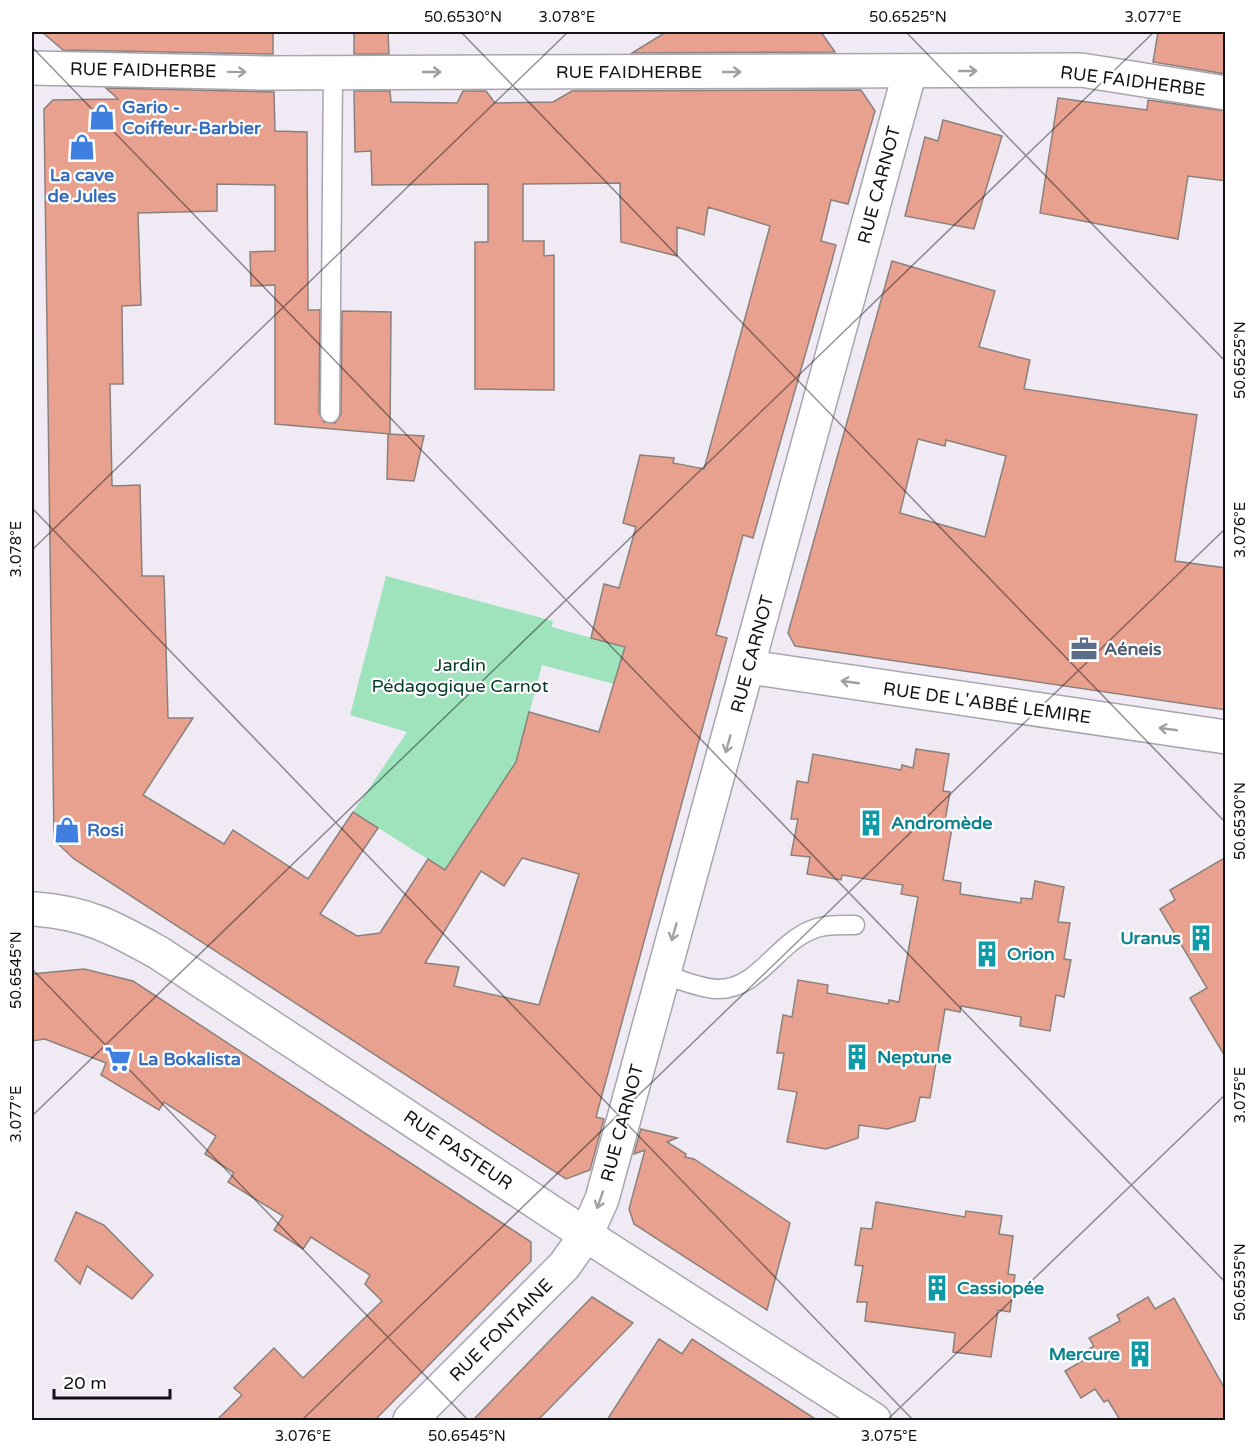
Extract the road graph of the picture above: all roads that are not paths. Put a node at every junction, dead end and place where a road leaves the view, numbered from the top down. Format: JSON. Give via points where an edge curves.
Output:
{"nodes":[{"id":1,"x":32,"y":68,"type":"edge"},
{"id":2,"x":910,"y":71,"type":"junction"},
{"id":3,"x":333,"y":72,"type":"junction"},
{"id":4,"x":1226,"y":93,"type":"edge"},
{"id":5,"x":330,"y":413,"type":"dead end"},
{"id":6,"x":749,"y":667,"type":"junction"},
{"id":7,"x":1226,"y":737,"type":"edge"},
{"id":8,"x":33,"y":906,"type":"edge"},
{"id":9,"x":855,"y":925,"type":"dead end"},
{"id":10,"x":662,"y":974,"type":"junction"},
{"id":11,"x":586,"y":1234,"type":"junction"},
{"id":12,"x":410,"y":1420,"type":"edge"},
{"id":13,"x":874,"y":1420,"type":"edge"}],
"edges":[{"from":1,"to":3,"type":"street","name":"RUE FAIDHERBE","one_way":true},
{"from":3,"to":2,"type":"street","name":"RUE FAIDHERBE","one_way":true},
{"from":2,"to":4,"type":"street","name":"RUE FAIDHERBE","one_way":true,"via":[[1081,70]]},
{"from":2,"to":6,"type":"street","name":"RUE CARNOT"},
{"from":3,"to":5,"type":"lane"},
{"from":7,"to":6,"type":"street","name":"RUE DE L'ABBÉ LEMIRE","one_way":true},
{"from":6,"to":10,"type":"street","name":"RUE CARNOT","one_way":true},
{"from":8,"to":11,"type":"street","name":"RUE PASTEUR","via":[[95,920],[159,953]]},
{"from":9,"to":10,"type":"lane","via":[[809,930],[777,953],[748,982],[718,989]]},
{"from":10,"to":11,"type":"street","name":"RUE CARNOT","one_way":true,"via":[[602,1199]]},
{"from":11,"to":12,"type":"street","name":"RUE FONTAINE","via":[[551,1280]]},
{"from":11,"to":13,"type":"street","name":"RUE PASTEUR"}]}
